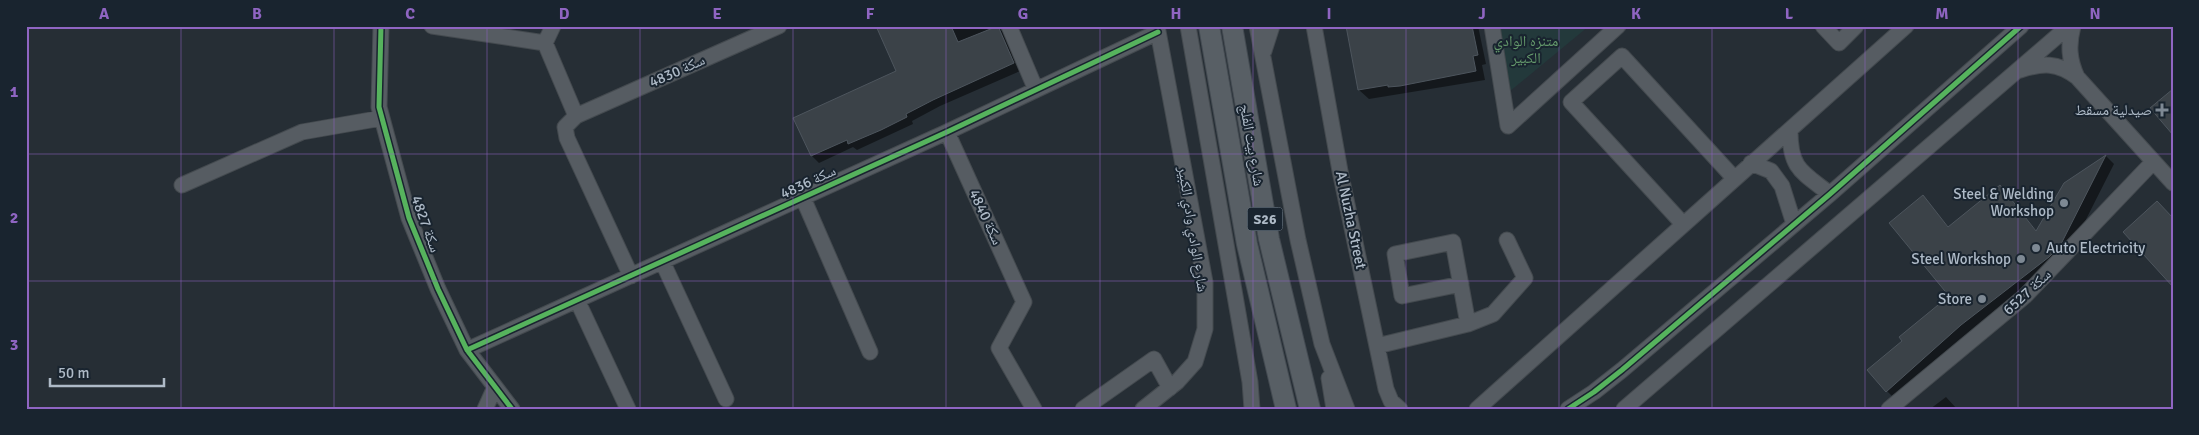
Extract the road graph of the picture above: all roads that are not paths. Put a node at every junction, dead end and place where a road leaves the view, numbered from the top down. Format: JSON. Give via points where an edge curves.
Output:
{"nodes":[{"id":1,"x":381,"y":26,"type":"edge"},
{"id":2,"x":432,"y":26,"type":"edge"},
{"id":3,"x":553,"y":26,"type":"edge"},
{"id":4,"x":779,"y":26,"type":"edge"},
{"id":5,"x":1009,"y":26,"type":"edge"},
{"id":6,"x":1188,"y":26,"type":"edge"},
{"id":7,"x":1208,"y":26,"type":"edge"},
{"id":8,"x":1232,"y":26,"type":"edge"},
{"id":9,"x":1257,"y":26,"type":"edge"},
{"id":10,"x":1272,"y":26,"type":"edge"},
{"id":11,"x":1314,"y":26,"type":"edge"},
{"id":12,"x":1492,"y":26,"type":"edge"},
{"id":13,"x":1618,"y":26,"type":"edge"},
{"id":14,"x":1823,"y":26,"type":"edge"},
{"id":15,"x":1856,"y":26,"type":"edge"},
{"id":16,"x":2020,"y":26,"type":"edge"},
{"id":17,"x":2069,"y":26,"type":"edge"},
{"id":18,"x":2073,"y":26,"type":"edge"},
{"id":19,"x":1899,"y":28,"type":"edge"},
{"id":20,"x":1157,"y":29,"type":"edge"},
{"id":21,"x":545,"y":43,"type":"junction"},
{"id":22,"x":1263,"y":58,"type":"junction"},
{"id":23,"x":2019,"y":70,"type":"junction"},
{"id":24,"x":2077,"y":77,"type":"junction"},
{"id":25,"x":1036,"y":90,"type":"junction"},
{"id":26,"x":576,"y":116,"type":"junction"},
{"id":27,"x":382,"y":118,"type":"junction"},
{"id":28,"x":1790,"y":131,"type":"junction"},
{"id":29,"x":947,"y":132,"type":"junction"},
{"id":30,"x":2153,"y":162,"type":"junction"},
{"id":31,"x":1751,"y":163,"type":"junction"},
{"id":32,"x":1734,"y":178,"type":"junction"},
{"id":33,"x":2173,"y":183,"type":"edge"},
{"id":34,"x":182,"y":185,"type":"dead end"},
{"id":35,"x":1830,"y":194,"type":"junction"},
{"id":36,"x":803,"y":198,"type":"junction"},
{"id":37,"x":1683,"y":224,"type":"junction"},
{"id":38,"x":1794,"y":224,"type":"junction"},
{"id":39,"x":1507,"y":240,"type":"dead end"},
{"id":40,"x":663,"y":263,"type":"junction"},
{"id":41,"x":631,"y":276,"type":"junction"},
{"id":42,"x":1461,"y":284,"type":"junction"},
{"id":43,"x":577,"y":300,"type":"junction"},
{"id":44,"x":1468,"y":324,"type":"junction"},
{"id":45,"x":1377,"y":346,"type":"junction"},
{"id":46,"x":467,"y":350,"type":"junction"},
{"id":47,"x":870,"y":352,"type":"dead end"},
{"id":48,"x":1250,"y":382,"type":"junction"},
{"id":49,"x":495,"y":387,"type":"junction"},
{"id":50,"x":1163,"y":398,"type":"edge"},
{"id":51,"x":726,"y":399,"type":"dead end"},
{"id":52,"x":1344,"y":407,"type":"edge"},
{"id":53,"x":485,"y":409,"type":"edge"},
{"id":54,"x":512,"y":409,"type":"edge"},
{"id":55,"x":628,"y":409,"type":"edge"},
{"id":56,"x":1034,"y":409,"type":"edge"},
{"id":57,"x":1083,"y":409,"type":"edge"},
{"id":58,"x":1143,"y":409,"type":"edge"},
{"id":59,"x":1252,"y":409,"type":"edge"},
{"id":60,"x":1260,"y":409,"type":"edge"},
{"id":61,"x":1286,"y":409,"type":"edge"},
{"id":62,"x":1310,"y":409,"type":"edge"},
{"id":63,"x":1400,"y":409,"type":"edge"},
{"id":64,"x":1478,"y":409,"type":"edge"},
{"id":65,"x":1568,"y":409,"type":"edge"},
{"id":66,"x":1624,"y":409,"type":"edge"},
{"id":67,"x":1889,"y":409,"type":"edge"}],
"edges":[{"from":1,"to":27,"type":"street","name":"سكة 4827","via":[[379,107]]},
{"from":2,"to":21,"type":"street"},
{"from":3,"to":21,"type":"street"},
{"from":4,"to":26,"type":"street","name":"سكة 4830"},
{"from":5,"to":25,"type":"street"},
{"from":6,"to":48,"type":"street"},
{"from":7,"to":61,"type":"main road","name":"شارع بيت الفلج","number":"S26","via":[[1247,244]]},
{"from":8,"to":62,"type":"main road","name":"شارع بيت الفلج","number":"S26","via":[[1269,239]]},
{"from":9,"to":22,"type":"street"},
{"from":10,"to":22,"type":"street"},
{"from":11,"to":45,"type":"street","name":"Al Nuzha Street"},
{"from":12,"to":13,"type":"street","via":[[1508,126]]},
{"from":14,"to":15,"type":"street","via":[[1838,43]]},
{"from":16,"to":35,"type":"street"},
{"from":17,"to":23,"type":"street"},
{"from":18,"to":24,"type":"street","via":[[2070,62]]},
{"from":19,"to":28,"type":"street"},
{"from":20,"to":25,"type":"street","name":"سكة 4836"},
{"from":20,"to":50,"type":"street","name":"شارع الوادي وادي الكبير","via":[[1205,282],[1205,329],[1195,362]]},
{"from":21,"to":26,"type":"street"},
{"from":22,"to":52,"type":"street","via":[[1322,344]]},
{"from":23,"to":24,"type":"street","via":[[2056,66]]},
{"from":23,"to":66,"type":"street"},
{"from":24,"to":30,"type":"street"},
{"from":25,"to":29,"type":"street","name":"سكة 4836"},
{"from":26,"to":41,"type":"street","via":[[565,127],[567,138]]},
{"from":27,"to":34,"type":"street","via":[[302,132]]},
{"from":27,"to":46,"type":"street","name":"سكة 4827","via":[[409,218]]},
{"from":28,"to":31,"type":"street"},
{"from":28,"to":35,"type":"street","via":[[1790,152],[1801,171]]},
{"from":29,"to":36,"type":"street","name":"سكة 4836"},
{"from":29,"to":56,"type":"street","name":"سكة 4840","via":[[1024,302],[999,348]]},
{"from":30,"to":33,"type":"street"},
{"from":30,"to":67,"type":"street","name":"سكة 6527","via":[[2024,296]]},
{"from":31,"to":32,"type":"street"},
{"from":31,"to":38,"type":"street","via":[[1771,170],[1782,186]]},
{"from":32,"to":37,"type":"street"},
{"from":32,"to":37,"type":"street","via":[[1622,56],[1571,102]]},
{"from":35,"to":38,"type":"street"},
{"from":36,"to":40,"type":"street","name":"سكة 4836"},
{"from":36,"to":47,"type":"street"},
{"from":37,"to":64,"type":"street"},
{"from":38,"to":65,"type":"street","via":[[1594,392]]},
{"from":39,"to":44,"type":"street","via":[[1525,278],[1493,314]]},
{"from":40,"to":41,"type":"street","name":"سكة 4836"},
{"from":40,"to":51,"type":"street"},
{"from":41,"to":43,"type":"street","name":"سكة 4836"},
{"from":42,"to":42,"type":"street","via":[[1453,242],[1395,254],[1402,296]]},
{"from":42,"to":44,"type":"street"},
{"from":43,"to":46,"type":"street","name":"سكة 4836"},
{"from":43,"to":55,"type":"street"},
{"from":44,"to":45,"type":"street"},
{"from":45,"to":63,"type":"street","name":"Al Nuzha Street","via":[[1386,390]]},
{"from":46,"to":49,"type":"street","name":"سكة 4827"},
{"from":48,"to":59,"type":"street"},
{"from":48,"to":60,"type":"street"},
{"from":49,"to":53,"type":"street"},
{"from":49,"to":54,"type":"street","name":"سكة 4827"},
{"from":50,"to":57,"type":"street","via":[[1154,359]]},
{"from":50,"to":58,"type":"street","name":"شارع الوادي وادي الكبير"}]}
